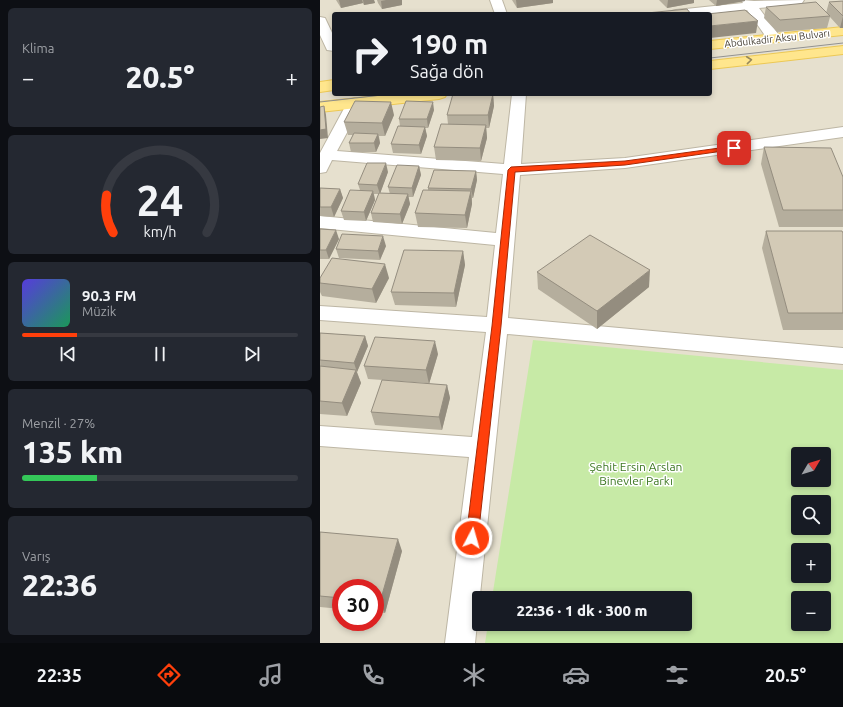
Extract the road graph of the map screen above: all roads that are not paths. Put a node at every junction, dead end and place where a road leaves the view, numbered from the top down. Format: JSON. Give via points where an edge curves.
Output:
{"nodes":[{"id":1,"x":496,"y":0,"type":"edge"},
{"id":2,"x":798,"y":0,"type":"edge"},
{"id":3,"x":750,"y":2,"type":"edge"},
{"id":4,"x":500,"y":12,"type":"edge"},
{"id":5,"x":688,"y":12,"type":"edge"},
{"id":6,"x":320,"y":21,"type":"edge"},
{"id":7,"x":843,"y":31,"type":"edge"},
{"id":8,"x":774,"y":38,"type":"junction"},
{"id":9,"x":712,"y":45,"type":"edge"},
{"id":10,"x":329,"y":47,"type":"edge"},
{"id":11,"x":843,"y":50,"type":"edge"},
{"id":12,"x":712,"y":64,"type":"edge"},
{"id":13,"x":332,"y":85,"type":"edge"},
{"id":14,"x":320,"y":87,"type":"edge"},
{"id":15,"x":420,"y":96,"type":"edge"},
{"id":16,"x":519,"y":96,"type":"edge"},
{"id":17,"x":355,"y":103,"type":"junction"},
{"id":18,"x":320,"y":107,"type":"edge"},
{"id":19,"x":843,"y":132,"type":"edge"},
{"id":20,"x":323,"y":162,"type":"edge"},
{"id":21,"x":511,"y":170,"type":"junction"},
{"id":22,"x":320,"y":222,"type":"edge"},
{"id":23,"x":504,"y":240,"type":"junction"},
{"id":24,"x":320,"y":313,"type":"edge"},
{"id":25,"x":496,"y":326,"type":"junction"},
{"id":26,"x":843,"y":356,"type":"edge"},
{"id":27,"x":320,"y":436,"type":"edge"},
{"id":28,"x":482,"y":448,"type":"junction"},
{"id":29,"x":460,"y":643,"type":"edge"}],
"edges":[{"from":1,"to":4,"type":"street"},
{"from":2,"to":3,"type":"street"},
{"from":3,"to":5,"type":"street"},
{"from":3,"to":8,"type":"street"},
{"from":6,"to":10,"type":"street"},
{"from":7,"to":8,"type":"main road","name":"Abdulkadir Aksu Bulvarı"},
{"from":8,"to":9,"type":"main road","name":"Abdulkadir Aksu Bulvarı"},
{"from":12,"to":11,"type":"main road","one_way":true},
{"from":13,"to":14,"type":"main road"},
{"from":15,"to":17,"type":"main road"},
{"from":16,"to":21,"type":"street"},
{"from":17,"to":18,"type":"main road"},
{"from":17,"to":20,"type":"street"},
{"from":19,"to":21,"type":"street","via":[[625,163]]},
{"from":20,"to":21,"type":"street"},
{"from":21,"to":23,"type":"street"},
{"from":22,"to":23,"type":"street"},
{"from":23,"to":25,"type":"street"},
{"from":24,"to":25,"type":"street"},
{"from":25,"to":26,"type":"street"},
{"from":25,"to":28,"type":"street"},
{"from":27,"to":28,"type":"street"},
{"from":28,"to":29,"type":"street"}]}
